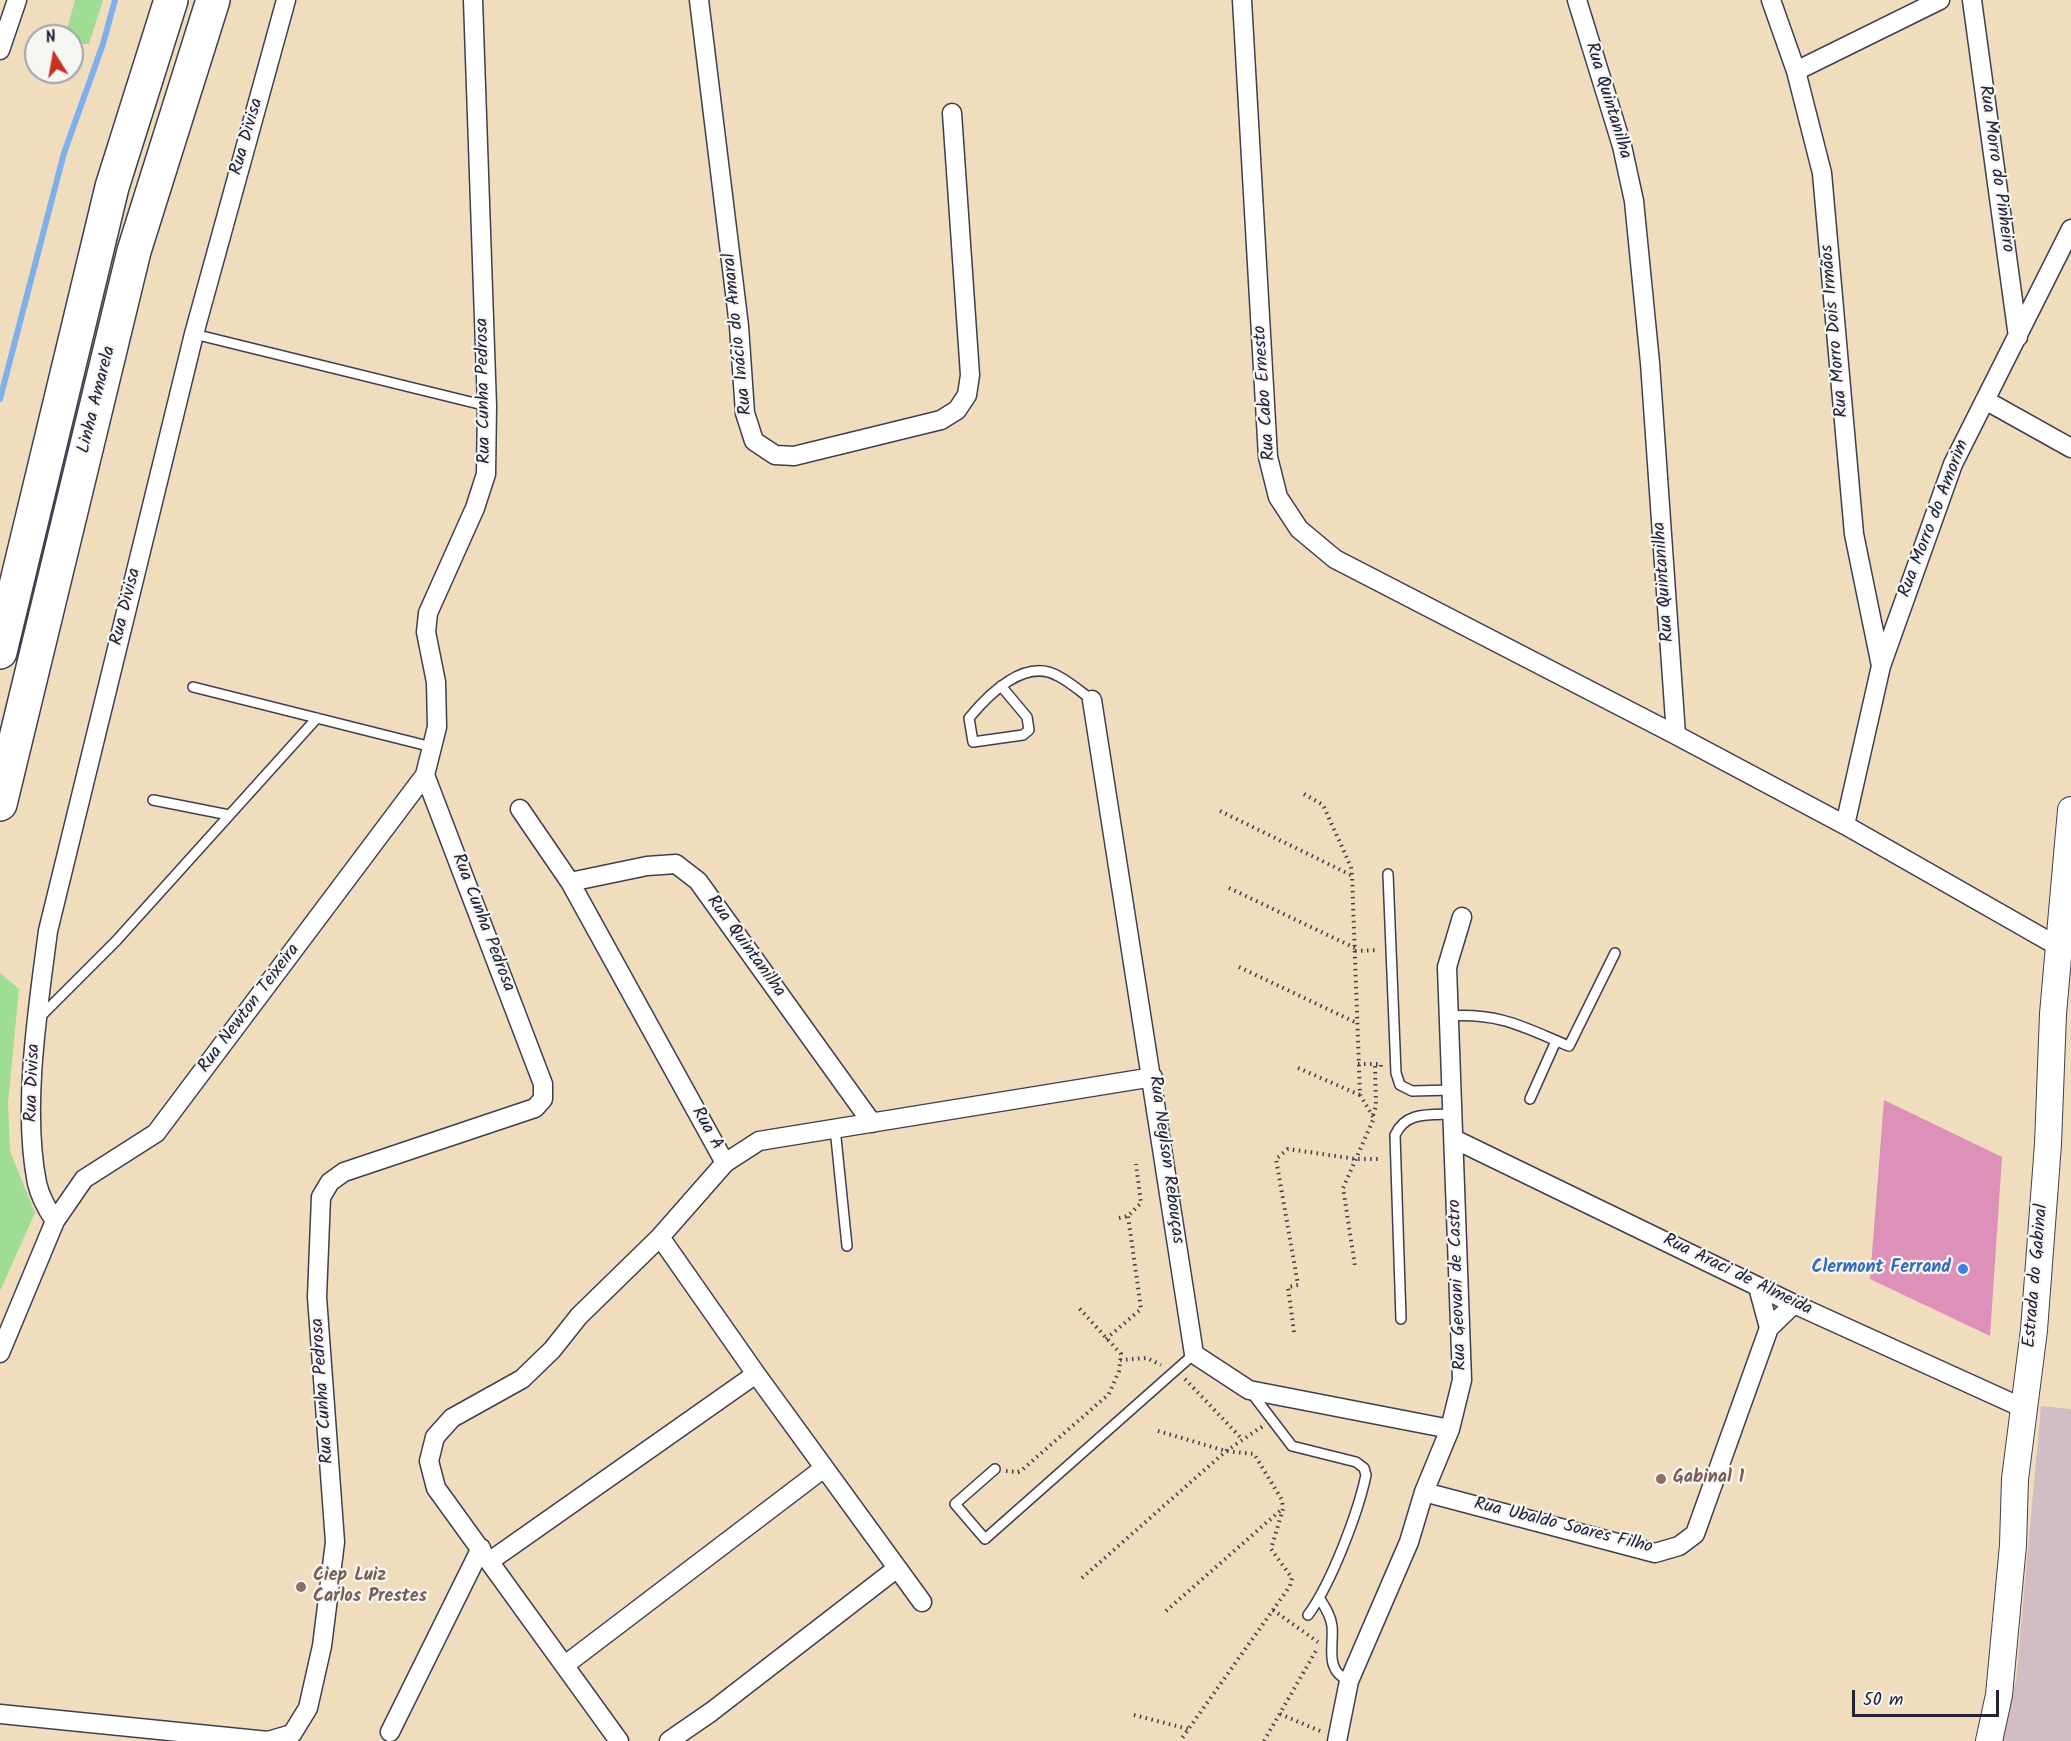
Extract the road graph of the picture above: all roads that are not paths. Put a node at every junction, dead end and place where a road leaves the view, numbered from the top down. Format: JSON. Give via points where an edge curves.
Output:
{"nodes":[{"id":1,"x":17,"y":0,"type":"edge"},
{"id":2,"x":171,"y":0,"type":"edge"},
{"id":3,"x":213,"y":0,"type":"edge"},
{"id":4,"x":286,"y":0,"type":"edge"},
{"id":5,"x":473,"y":0,"type":"edge"},
{"id":6,"x":699,"y":0,"type":"edge"},
{"id":7,"x":1242,"y":0,"type":"edge"},
{"id":8,"x":1577,"y":0,"type":"edge"},
{"id":9,"x":1771,"y":0,"type":"edge"},
{"id":10,"x":1940,"y":0,"type":"edge"},
{"id":11,"x":1972,"y":0,"type":"edge"},
{"id":12,"x":0,"y":50,"type":"edge"},
{"id":13,"x":1796,"y":71,"type":"junction"},
{"id":14,"x":952,"y":113,"type":"dead end"},
{"id":15,"x":2071,"y":229,"type":"edge"},
{"id":16,"x":194,"y":334,"type":"junction"},
{"id":17,"x":2018,"y":337,"type":"junction"},
{"id":18,"x":1985,"y":400,"type":"junction"},
{"id":19,"x":487,"y":406,"type":"junction"},
{"id":20,"x":2071,"y":448,"type":"edge"},
{"id":21,"x":0,"y":652,"type":"edge"},
{"id":22,"x":1881,"y":666,"type":"junction"},
{"id":23,"x":1001,"y":686,"type":"junction"},
{"id":24,"x":193,"y":687,"type":"dead end"},
{"id":25,"x":1092,"y":700,"type":"joint"},
{"id":26,"x":316,"y":718,"type":"junction"},
{"id":27,"x":1676,"y":735,"type":"junction"},
{"id":28,"x":432,"y":747,"type":"junction"},
{"id":29,"x":425,"y":775,"type":"junction"},
{"id":30,"x":153,"y":800,"type":"dead end"},
{"id":31,"x":0,"y":804,"type":"edge"},
{"id":32,"x":520,"y":809,"type":"dead end"},
{"id":33,"x":2071,"y":810,"type":"edge"},
{"id":34,"x":229,"y":815,"type":"junction"},
{"id":35,"x":1845,"y":825,"type":"junction"},
{"id":36,"x":1388,"y":874,"type":"dead end"},
{"id":37,"x":570,"y":882,"type":"junction"},
{"id":38,"x":1462,"y":917,"type":"dead end"},
{"id":39,"x":2059,"y":947,"type":"junction"},
{"id":40,"x":1615,"y":953,"type":"dead end"},
{"id":41,"x":1449,"y":1016,"type":"junction"},
{"id":42,"x":36,"y":1021,"type":"junction"},
{"id":43,"x":1556,"y":1041,"type":"junction"},
{"id":44,"x":1153,"y":1077,"type":"junction"},
{"id":45,"x":1452,"y":1090,"type":"junction"},
{"id":46,"x":1530,"y":1099,"type":"dead end"},
{"id":47,"x":1453,"y":1114,"type":"junction"},
{"id":48,"x":872,"y":1123,"type":"junction"},
{"id":49,"x":834,"y":1128,"type":"junction"},
{"id":50,"x":1454,"y":1139,"type":"junction"},
{"id":51,"x":724,"y":1163,"type":"junction"},
{"id":52,"x":55,"y":1221,"type":"junction"},
{"id":53,"x":660,"y":1237,"type":"junction"},
{"id":54,"x":847,"y":1246,"type":"dead end"},
{"id":55,"x":1758,"y":1287,"type":"junction"},
{"id":56,"x":1794,"y":1304,"type":"junction"},
{"id":57,"x":1401,"y":1319,"type":"dead end"},
{"id":58,"x":1769,"y":1328,"type":"junction"},
{"id":59,"x":0,"y":1353,"type":"edge"},
{"id":60,"x":1194,"y":1354,"type":"junction"},
{"id":61,"x":756,"y":1374,"type":"junction"},
{"id":62,"x":1249,"y":1390,"type":"junction"},
{"id":63,"x":2023,"y":1408,"type":"junction"},
{"id":64,"x":1450,"y":1429,"type":"junction"},
{"id":65,"x":824,"y":1467,"type":"junction"},
{"id":66,"x":995,"y":1469,"type":"road end"},
{"id":67,"x":1424,"y":1492,"type":"junction"},
{"id":68,"x":485,"y":1555,"type":"junction"},
{"id":69,"x":896,"y":1569,"type":"junction"},
{"id":70,"x":1320,"y":1599,"type":"junction"},
{"id":71,"x":922,"y":1602,"type":"dead end"},
{"id":72,"x":1308,"y":1615,"type":"dead end"},
{"id":73,"x":565,"y":1665,"type":"junction"},
{"id":74,"x":1349,"y":1681,"type":"junction"},
{"id":75,"x":0,"y":1714,"type":"edge"},
{"id":76,"x":390,"y":1732,"type":"dead end"},
{"id":77,"x":1338,"y":1737,"type":"edge"},
{"id":78,"x":619,"y":1741,"type":"edge"},
{"id":79,"x":669,"y":1741,"type":"edge"},
{"id":80,"x":1989,"y":1741,"type":"edge"}],
"edges":[{"from":1,"to":12,"type":"street"},
{"from":2,"to":21,"type":"highway","name":"Linha Amarela","via":[[112,187]]},
{"from":3,"to":31,"type":"highway","name":"Linha Amarela","via":[[134,251]]},
{"from":4,"to":16,"type":"street","name":"Rua Divisa"},
{"from":5,"to":19,"type":"street","name":"Rua Cunha Pedrosa"},
{"from":6,"to":14,"type":"street","name":"Rua Inácio do Amaral","via":[[739,326],[745,413],[754,441],[775,455],[794,456],[941,420],[957,410],[968,395],[969,351]]},
{"from":7,"to":27,"type":"street","name":"Rua Cabo Ernesto","via":[[1268,457],[1278,497],[1299,529],[1335,559]]},
{"from":8,"to":27,"type":"street","name":"Rua Quintanilha","via":[[1622,146],[1634,201],[1650,363]]},
{"from":9,"to":13,"type":"street","name":"Rua Morro Dois Irmãos"},
{"from":10,"to":13,"type":"street"},
{"from":11,"to":17,"type":"street","name":"Rua Morro do Pinheiro"},
{"from":13,"to":22,"type":"street","name":"Rua Morro Dois Irmãos","via":[[1822,173],[1854,534]]},
{"from":15,"to":17,"type":"street","name":"Rua Morro do Amorim"},
{"from":16,"to":19,"type":"lane"},
{"from":16,"to":42,"type":"street","name":"Rua Divisa","via":[[48,931]]},
{"from":17,"to":18,"type":"street","name":"Rua Morro do Amorim"},
{"from":18,"to":20,"type":"street"},
{"from":18,"to":22,"type":"street","name":"Rua Morro do Amorim","via":[[1953,464]]},
{"from":19,"to":28,"type":"street","name":"Rua Cunha Pedrosa","via":[[486,474],[428,613],[426,632],[436,682],[437,727]]},
{"from":22,"to":35,"type":"street","name":"Rua Morro do Amorim"},
{"from":23,"to":23,"type":"lane","via":[[969,718],[973,742],[1023,735],[1029,730],[1027,717]]},
{"from":23,"to":25,"type":"lane","via":[[1030,672],[1056,674]]},
{"from":24,"to":26,"type":"lane"},
{"from":25,"to":44,"type":"street","name":"Rua Neylson Rebouças"},
{"from":26,"to":28,"type":"lane"},
{"from":26,"to":34,"type":"lane"},
{"from":27,"to":35,"type":"street"},
{"from":28,"to":29,"type":"street","name":"Rua Cunha Pedrosa"},
{"from":29,"to":52,"type":"street","name":"Rua Newton Teixeira","via":[[156,1133],[84,1179]]},
{"from":29,"to":75,"type":"street","name":"Rua Cunha Pedrosa","via":[[543,1084],[543,1099],[535,1108],[344,1172],[330,1182],[321,1197],[317,1297],[335,1542],[322,1646],[308,1708],[292,1734],[268,1741]]},
{"from":30,"to":34,"type":"lane"},
{"from":32,"to":37,"type":"street","name":"Rua A"},
{"from":33,"to":39,"type":"main road","name":"Estrada do Gabinal"},
{"from":34,"to":42,"type":"lane","via":[[117,941]]},
{"from":35,"to":39,"type":"street"},
{"from":36,"to":45,"type":"lane","via":[[1396,1073],[1400,1085],[1412,1091]]},
{"from":37,"to":48,"type":"street","name":"Rua Quintanilha","via":[[676,864],[698,882]]},
{"from":37,"to":51,"type":"street","name":"Rua A"},
{"from":38,"to":41,"type":"street","name":"Rua Geovani de Castro","via":[[1447,967]]},
{"from":39,"to":63,"type":"main road","name":"Estrada do Gabinal","via":[[2034,1330]]},
{"from":40,"to":43,"type":"lane","via":[[1569,1046]]},
{"from":41,"to":43,"type":"lane","via":[[1479,1014],[1511,1020]]},
{"from":41,"to":45,"type":"street","name":"Rua Geovani de Castro"},
{"from":42,"to":52,"type":"street","name":"Rua Divisa","via":[[32,1146],[37,1185]]},
{"from":43,"to":46,"type":"lane"},
{"from":44,"to":48,"type":"street","name":"Rua A"},
{"from":44,"to":60,"type":"street","name":"Rua Neylson Rebouças"},
{"from":45,"to":47,"type":"street","name":"Rua Geovani de Castro"},
{"from":47,"to":50,"type":"street","name":"Rua Geovani de Castro"},
{"from":47,"to":57,"type":"lane","via":[[1413,1116],[1400,1123],[1395,1135]]},
{"from":48,"to":49,"type":"street","name":"Rua A"},
{"from":49,"to":51,"type":"street","name":"Rua A","via":[[759,1141]]},
{"from":49,"to":54,"type":"lane"},
{"from":50,"to":55,"type":"street","name":"Rua Araci de Almeida"},
{"from":50,"to":64,"type":"street","name":"Rua Geovani de Castro","via":[[1462,1380]]},
{"from":51,"to":53,"type":"street"},
{"from":52,"to":59,"type":"street","name":"Rua Newton Teixeira"},
{"from":53,"to":61,"type":"street"},
{"from":53,"to":68,"type":"street","via":[[522,1378],[452,1418],[435,1437],[429,1461],[436,1488]]},
{"from":55,"to":56,"type":"street","name":"Rua Araci de Almeida"},
{"from":55,"to":58,"type":"street"},
{"from":56,"to":58,"type":"street","name":"Rua Ubaldo Soares Filho"},
{"from":56,"to":63,"type":"street","name":"Rua Araci de Almeida"},
{"from":58,"to":67,"type":"street","name":"Rua Ubaldo Soares Filho","via":[[1695,1534],[1679,1546],[1655,1553]]},
{"from":60,"to":62,"type":"street"},
{"from":60,"to":66,"type":"lane","via":[[985,1539],[955,1504]]},
{"from":61,"to":65,"type":"street"},
{"from":61,"to":68,"type":"street"},
{"from":62,"to":64,"type":"street"},
{"from":62,"to":70,"type":"lane","via":[[1292,1446],[1356,1462],[1364,1468],[1366,1475]]},
{"from":63,"to":80,"type":"main road","name":"Estrada do Gabinal","via":[[1999,1695]]},
{"from":64,"to":67,"type":"street","name":"Rua Geovani de Castro"},
{"from":65,"to":69,"type":"street"},
{"from":65,"to":73,"type":"street"},
{"from":67,"to":74,"type":"street","name":"Rua Geovani de Castro","via":[[1409,1542]]},
{"from":68,"to":73,"type":"street"},
{"from":68,"to":76,"type":"street"},
{"from":69,"to":71,"type":"street"},
{"from":69,"to":79,"type":"street"},
{"from":70,"to":72,"type":"lane"},
{"from":70,"to":74,"type":"lane","via":[[1332,1624],[1334,1668]]},
{"from":73,"to":78,"type":"street"},
{"from":74,"to":77,"type":"street","name":"Rua Geovani de Castro"}]}
